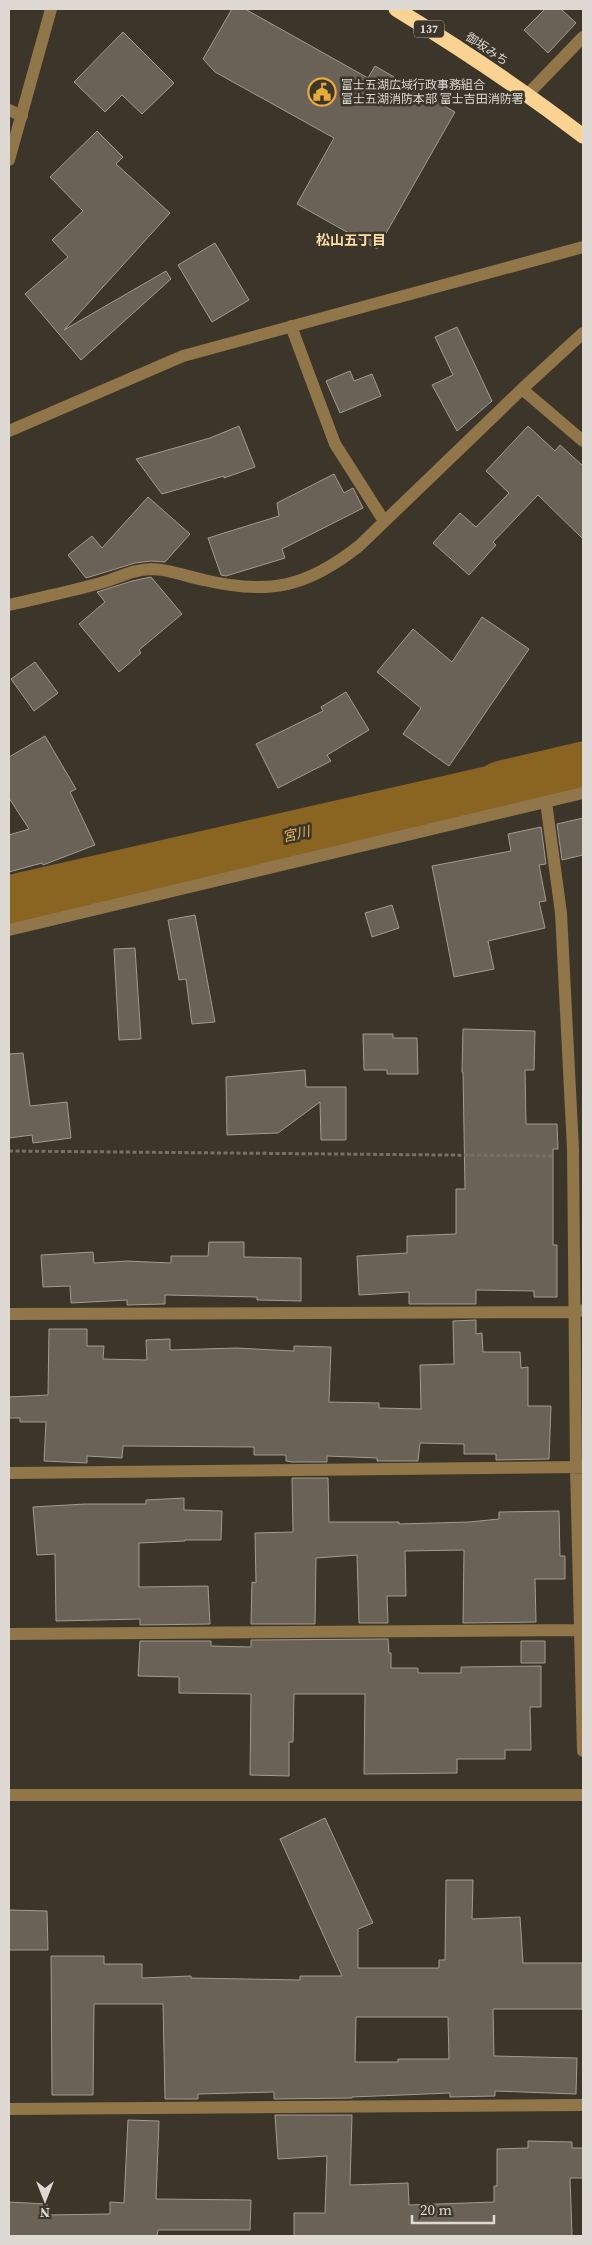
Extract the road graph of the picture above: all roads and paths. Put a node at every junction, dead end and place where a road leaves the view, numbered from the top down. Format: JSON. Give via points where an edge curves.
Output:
{"nodes":[{"id":1,"x":52,"y":9,"type":"edge"},
{"id":2,"x":396,"y":9,"type":"edge"},
{"id":3,"x":583,"y":37,"type":"edge"},
{"id":4,"x":528,"y":94,"type":"junction"},
{"id":5,"x":9,"y":110,"type":"edge"},
{"id":6,"x":22,"y":116,"type":"junction"},
{"id":7,"x":583,"y":136,"type":"edge"},
{"id":8,"x":9,"y":160,"type":"edge"},
{"id":9,"x":583,"y":247,"type":"edge"},
{"id":10,"x":292,"y":326,"type":"junction"},
{"id":11,"x":583,"y":333,"type":"edge"},
{"id":12,"x":522,"y":389,"type":"junction"},
{"id":13,"x":9,"y":431,"type":"edge"},
{"id":14,"x":583,"y":441,"type":"edge"},
{"id":15,"x":384,"y":521,"type":"junction"},
{"id":16,"x":9,"y":605,"type":"edge"},
{"id":17,"x":583,"y":793,"type":"edge"},
{"id":18,"x":546,"y":802,"type":"junction"},
{"id":19,"x":9,"y":930,"type":"edge"},
{"id":20,"x":9,"y":1151,"type":"edge"},
{"id":21,"x":576,"y":1151,"type":"edge"},
{"id":22,"x":578,"y":1312,"type":"edge"},
{"id":23,"x":9,"y":1314,"type":"edge"},
{"id":24,"x":579,"y":1468,"type":"edge"},
{"id":25,"x":9,"y":1473,"type":"edge"},
{"id":26,"x":582,"y":1630,"type":"edge"},
{"id":27,"x":9,"y":1634,"type":"edge"},
{"id":28,"x":583,"y":1751,"type":"edge"},
{"id":29,"x":9,"y":1795,"type":"edge"},
{"id":30,"x":583,"y":1795,"type":"edge"},
{"id":31,"x":583,"y":2105,"type":"edge"},
{"id":32,"x":9,"y":2109,"type":"edge"}],
"edges":[{"from":1,"to":6,"type":"street"},
{"from":2,"to":4,"type":"highway","name":"御坂みち","number":"137"},
{"from":3,"to":4,"type":"street"},
{"from":4,"to":7,"type":"highway","name":"御坂みち","number":"137"},
{"from":5,"to":6,"type":"street"},
{"from":6,"to":8,"type":"street"},
{"from":9,"to":10,"type":"street"},
{"from":10,"to":13,"type":"street","via":[[183,356]]},
{"from":10,"to":15,"type":"street","via":[[335,444]]},
{"from":11,"to":12,"type":"street"},
{"from":12,"to":14,"type":"street"},
{"from":12,"to":15,"type":"street"},
{"from":15,"to":16,"type":"street","via":[[335,565],[277,587],[233,587],[154,569],[129,572],[100,584]]},
{"from":17,"to":18,"type":"street"},
{"from":18,"to":19,"type":"street"},
{"from":18,"to":21,"type":"street","via":[[561,913]]},
{"from":20,"to":21,"type":"path"},
{"from":21,"to":22,"type":"street"},
{"from":22,"to":23,"type":"street"},
{"from":22,"to":24,"type":"street"},
{"from":24,"to":25,"type":"street"},
{"from":24,"to":26,"type":"street"},
{"from":26,"to":27,"type":"street"},
{"from":26,"to":28,"type":"street"},
{"from":29,"to":30,"type":"street"},
{"from":31,"to":32,"type":"street"}]}
